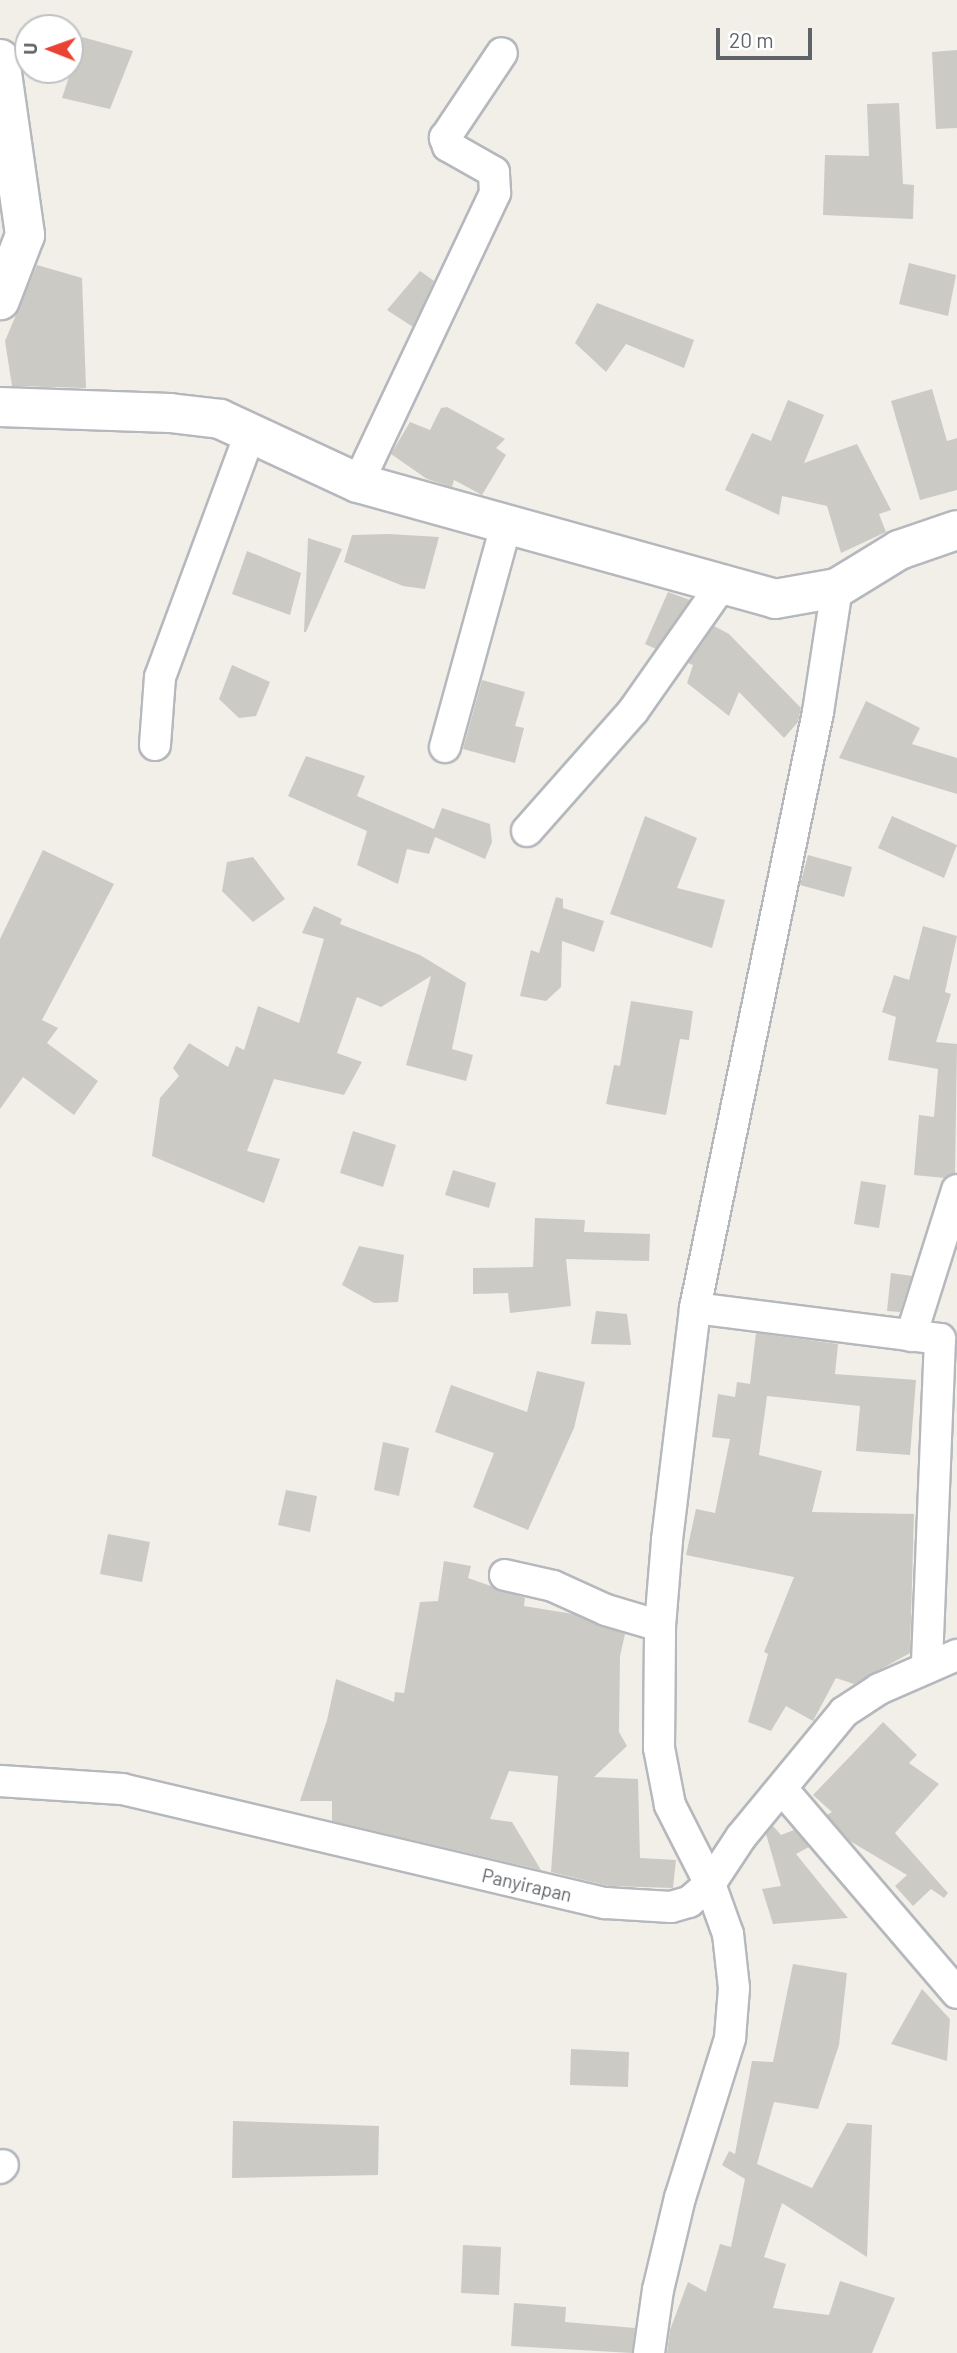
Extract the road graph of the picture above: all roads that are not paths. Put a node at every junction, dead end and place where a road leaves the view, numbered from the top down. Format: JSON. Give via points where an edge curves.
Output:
{"nodes":[{"id":1,"x":502,"y":53,"type":"dead end"},
{"id":2,"x":0,"y":59,"type":"edge"},
{"id":3,"x":0,"y":300,"type":"edge"},
{"id":4,"x":0,"y":407,"type":"edge"},
{"id":5,"x":250,"y":434,"type":"junction"},
{"id":6,"x":358,"y":483,"type":"junction"},
{"id":7,"x":506,"y":525,"type":"junction"},
{"id":8,"x":957,"y":530,"type":"edge"},
{"id":9,"x":721,"y":586,"type":"junction"},
{"id":10,"x":837,"y":588,"type":"junction"},
{"id":11,"x":155,"y":745,"type":"dead end"},
{"id":12,"x":445,"y":747,"type":"dead end"},
{"id":13,"x":527,"y":831,"type":"dead end"},
{"id":14,"x":957,"y":1190,"type":"edge"},
{"id":15,"x":695,"y":1308,"type":"junction"},
{"id":16,"x":936,"y":1339,"type":"edge"},
{"id":17,"x":505,"y":1575,"type":"dead end"},
{"id":18,"x":660,"y":1626,"type":"junction"},
{"id":19,"x":957,"y":1655,"type":"edge"},
{"id":20,"x":927,"y":1668,"type":"junction"},
{"id":21,"x":11,"y":1782,"type":"edge"},
{"id":22,"x":783,"y":1790,"type":"junction"},
{"id":23,"x":710,"y":1884,"type":"junction"},
{"id":24,"x":957,"y":1993,"type":"edge"},
{"id":25,"x":649,"y":2353,"type":"edge"}],
"edges":[{"from":1,"to":6,"type":"street","via":[[445,138],[449,146],[495,172],[495,194]]},
{"from":2,"to":3,"type":"street","via":[[25,236]]},
{"from":4,"to":5,"type":"street","via":[[220,419]]},
{"from":5,"to":6,"type":"street"},
{"from":5,"to":11,"type":"street","via":[[160,677]]},
{"from":6,"to":7,"type":"street"},
{"from":7,"to":9,"type":"street"},
{"from":7,"to":12,"type":"street"},
{"from":8,"to":10,"type":"street","via":[[899,550]]},
{"from":9,"to":10,"type":"street","via":[[786,600]]},
{"from":9,"to":13,"type":"street","via":[[633,710]]},
{"from":10,"to":15,"type":"street","via":[[818,712]]},
{"from":14,"to":16,"type":"street"},
{"from":15,"to":16,"type":"street"},
{"from":15,"to":18,"type":"street"},
{"from":16,"to":20,"type":"street"},
{"from":17,"to":18,"type":"street","via":[[553,1586],[606,1610]]},
{"from":18,"to":23,"type":"street","via":[[659,1748],[670,1805]]},
{"from":19,"to":20,"type":"street","name":"Panyirapan"},
{"from":20,"to":22,"type":"street","name":"Panyirapan","via":[[879,1689],[844,1712]]},
{"from":21,"to":23,"type":"street","name":"Panyirapan","via":[[147,1794],[606,1903],[682,1905]]},
{"from":22,"to":23,"type":"street","name":"Panyirapan","via":[[741,1837]]},
{"from":22,"to":24,"type":"street"},
{"from":23,"to":25,"type":"street","via":[[728,1934],[734,1988],[730,2038],[680,2198],[658,2290]]}]}
